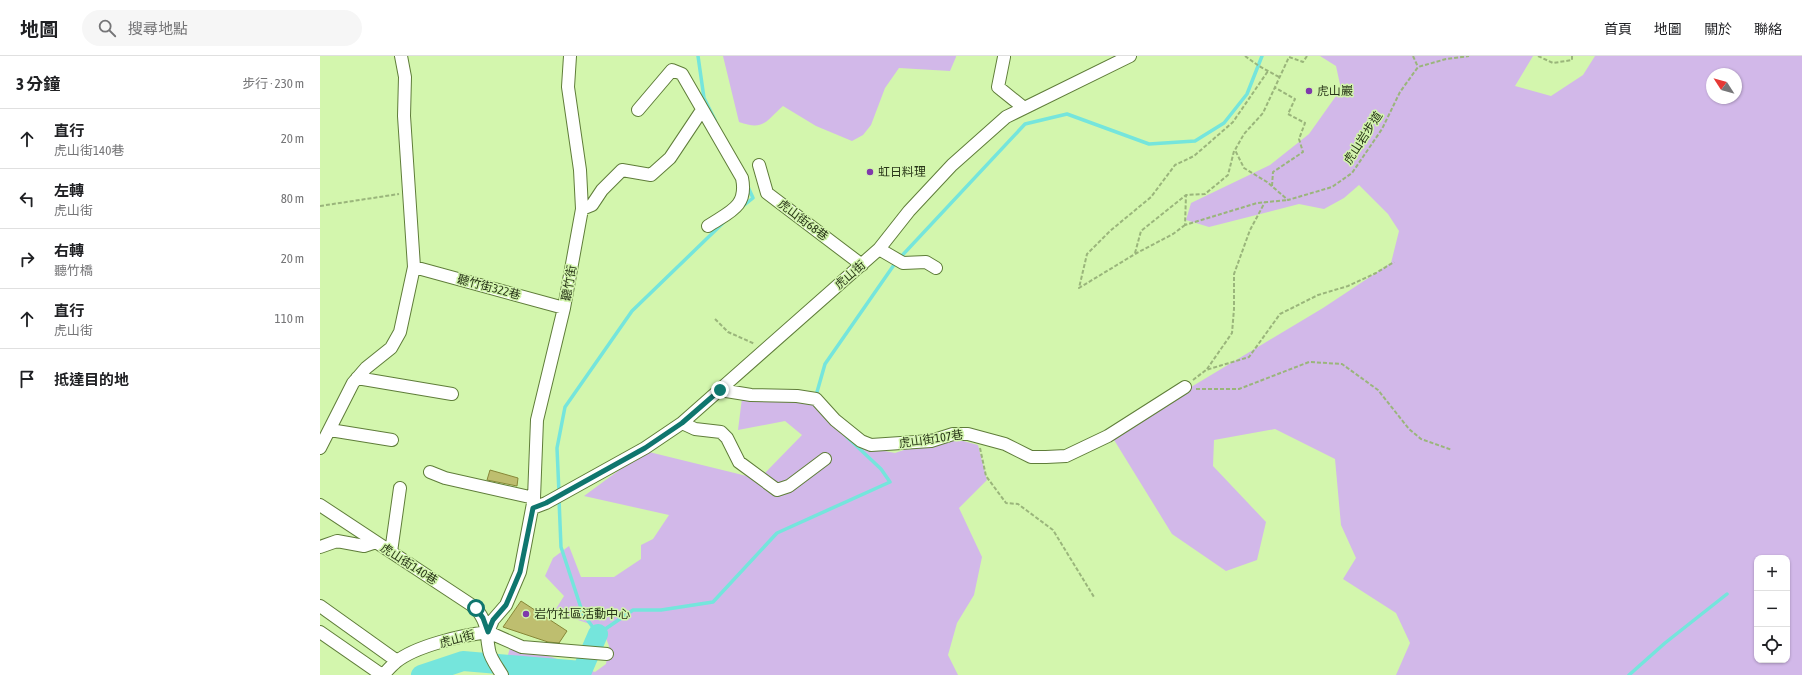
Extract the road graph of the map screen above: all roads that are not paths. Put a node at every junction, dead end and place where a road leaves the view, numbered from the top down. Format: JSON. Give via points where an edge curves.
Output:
{"nodes":[{"id":1,"x":401,"y":56,"type":"edge"},
{"id":2,"x":570,"y":56,"type":"edge"},
{"id":3,"x":1130,"y":56,"type":"edge"},
{"id":4,"x":1004,"y":57,"type":"dead end"},
{"id":5,"x":1024,"y":108,"type":"junction"},
{"id":6,"x":638,"y":110,"type":"dead end"},
{"id":7,"x":702,"y":110,"type":"junction"},
{"id":8,"x":759,"y":165,"type":"dead end"},
{"id":9,"x":582,"y":209,"type":"junction"},
{"id":10,"x":708,"y":226,"type":"dead end"},
{"id":11,"x":879,"y":249,"type":"junction"},
{"id":12,"x":862,"y":265,"type":"junction"},
{"id":13,"x":414,"y":267,"type":"junction"},
{"id":14,"x":936,"y":268,"type":"dead end"},
{"id":15,"x":564,"y":308,"type":"junction"},
{"id":16,"x":357,"y":378,"type":"junction"},
{"id":17,"x":1185,"y":387,"type":"road end"},
{"id":18,"x":720,"y":390,"type":"junction"},
{"id":19,"x":452,"y":394,"type":"dead end"},
{"id":20,"x":682,"y":423,"type":"junction"},
{"id":21,"x":330,"y":430,"type":"junction"},
{"id":22,"x":392,"y":440,"type":"dead end"},
{"id":23,"x":320,"y":448,"type":"edge"},
{"id":24,"x":825,"y":459,"type":"dead end"},
{"id":25,"x":430,"y":472,"type":"dead end"},
{"id":26,"x":400,"y":488,"type":"dead end"},
{"id":27,"x":533,"y":503,"type":"junction"},
{"id":28,"x":320,"y":505,"type":"edge"},
{"id":29,"x":376,"y":542,"type":"junction"},
{"id":30,"x":320,"y":547,"type":"edge"},
{"id":31,"x":391,"y":552,"type":"junction"},
{"id":32,"x":320,"y":606,"type":"edge"},
{"id":33,"x":320,"y":632,"type":"edge"},
{"id":34,"x":488,"y":632,"type":"junction"},
{"id":35,"x":607,"y":654,"type":"dead end"},
{"id":36,"x":397,"y":661,"type":"junction"},
{"id":37,"x":382,"y":675,"type":"edge"},
{"id":38,"x":502,"y":675,"type":"edge"}],
"edges":[{"from":1,"to":13,"type":"street","via":[[405,77],[404,116]]},
{"from":2,"to":9,"type":"street","name":"聽竹街","via":[[568,87],[580,170]]},
{"from":3,"to":5,"type":"street","name":"虎山街"},
{"from":4,"to":5,"type":"street","via":[[998,87]]},
{"from":5,"to":11,"type":"street","name":"虎山街","via":[[1006,117],[952,165]]},
{"from":6,"to":7,"type":"street","via":[[672,70],[682,74]]},
{"from":7,"to":9,"type":"street","via":[[670,158],[651,175],[622,170],[602,190],[592,205]]},
{"from":7,"to":10,"type":"street","via":[[742,178],[744,187],[742,199],[735,208]]},
{"from":8,"to":12,"type":"street","name":"虎山街68巷","via":[[767,193]]},
{"from":9,"to":15,"type":"street","name":"聽竹街"},
{"from":11,"to":12,"type":"street","name":"虎山街"},
{"from":11,"to":14,"type":"street","via":[[903,263],[926,262]]},
{"from":12,"to":18,"type":"street","name":"虎山街"},
{"from":13,"to":15,"type":"street","name":"聽竹街322巷"},
{"from":13,"to":16,"type":"street","via":[[400,332],[391,348]]},
{"from":15,"to":27,"type":"street","name":"聽竹街","via":[[537,420]]},
{"from":16,"to":19,"type":"street"},
{"from":16,"to":21,"type":"street"},
{"from":17,"to":18,"type":"street","name":"虎山街107巷","via":[[1108,436],[1066,456],[1031,456],[1005,444],[968,434],[953,434],[931,441],[871,446],[835,420],[816,399],[751,395]]},
{"from":18,"to":20,"type":"street","name":"虎山街"},
{"from":20,"to":24,"type":"street","via":[[695,429],[721,432],[727,438],[739,462],[777,490],[789,486]]},
{"from":20,"to":27,"type":"street","name":"虎山街","via":[[645,448],[546,503]]},
{"from":21,"to":22,"type":"street"},
{"from":21,"to":23,"type":"street"},
{"from":25,"to":27,"type":"street"},
{"from":26,"to":31,"type":"street"},
{"from":27,"to":34,"type":"street","name":"虎山街","via":[[520,572],[506,605],[493,620]]},
{"from":28,"to":29,"type":"street","name":"虎山街140巷"},
{"from":29,"to":30,"type":"street","via":[[364,546],[338,540]]},
{"from":29,"to":31,"type":"street","name":"虎山街140巷"},
{"from":31,"to":34,"type":"street","name":"虎山街140巷","via":[[476,608]]},
{"from":32,"to":36,"type":"street"},
{"from":33,"to":37,"type":"street"},
{"from":34,"to":35,"type":"street","via":[[522,646]]},
{"from":34,"to":36,"type":"street","name":"虎山街","via":[[468,634],[413,652]]},
{"from":34,"to":38,"type":"street","via":[[489,651]]},
{"from":36,"to":37,"type":"street","name":"虎山街"}]}
